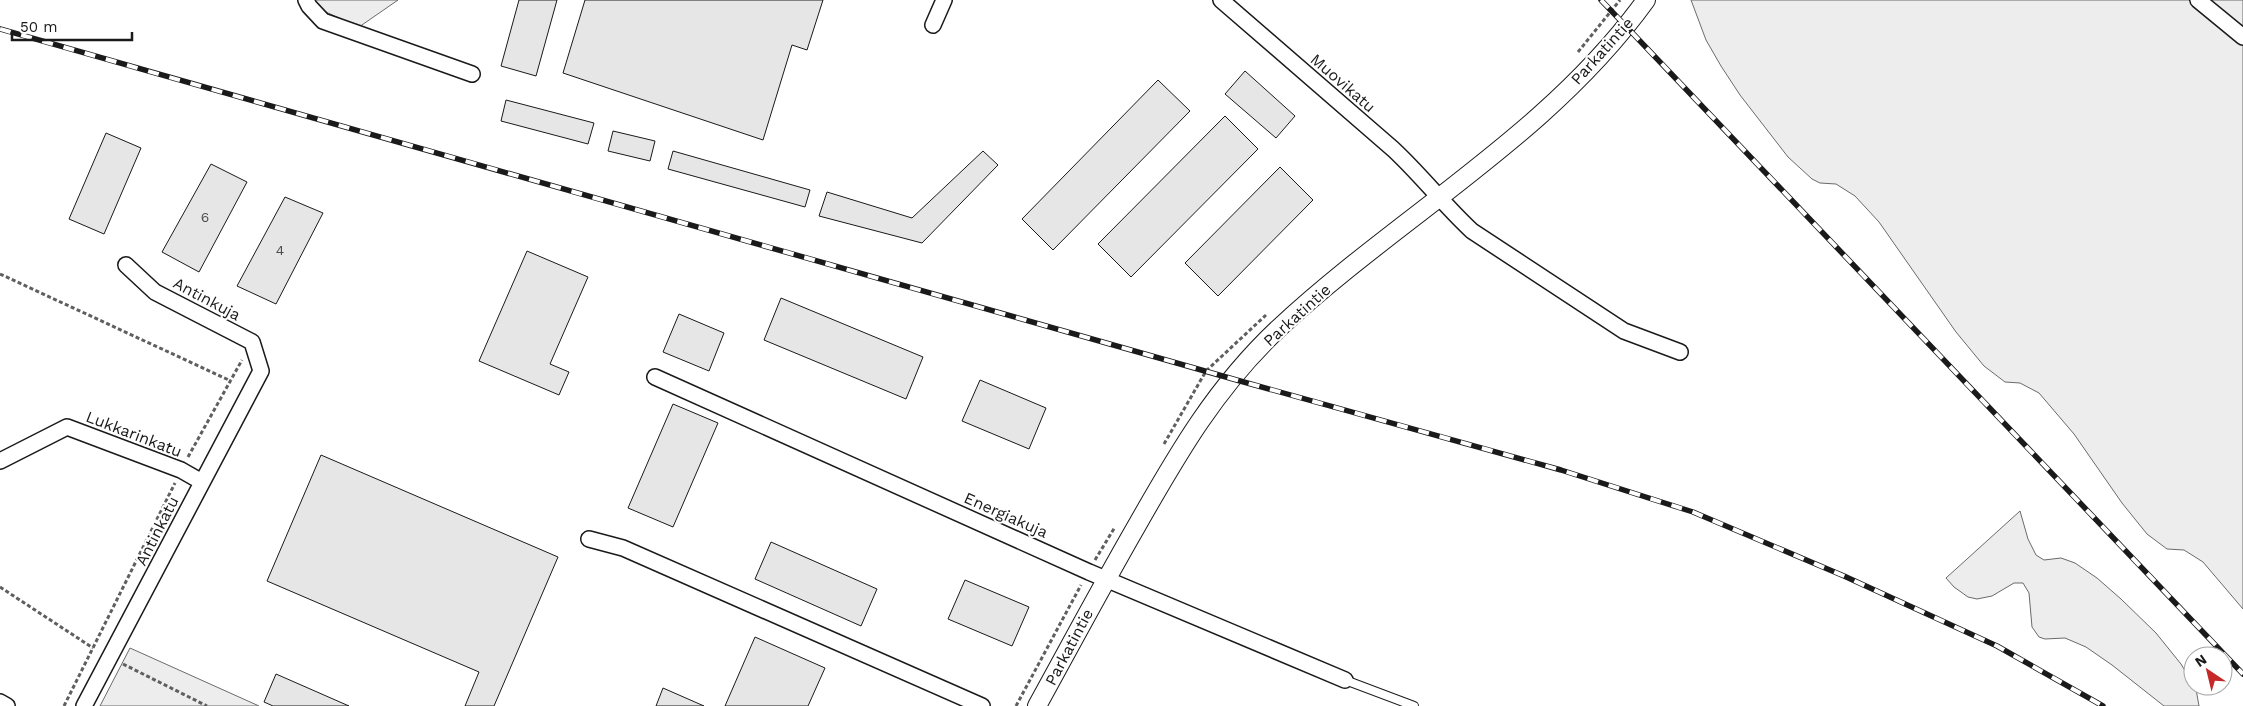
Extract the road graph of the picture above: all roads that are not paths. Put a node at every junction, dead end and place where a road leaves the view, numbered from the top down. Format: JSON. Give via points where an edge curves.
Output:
{"nodes":[{"id":1,"x":306,"y":0,"type":"edge"},
{"id":2,"x":944,"y":0,"type":"edge"},
{"id":3,"x":1221,"y":0,"type":"edge"},
{"id":4,"x":1646,"y":0,"type":"edge"},
{"id":5,"x":2198,"y":0,"type":"edge"},
{"id":6,"x":933,"y":25,"type":"dead end"},
{"id":7,"x":2243,"y":37,"type":"edge"},
{"id":8,"x":472,"y":74,"type":"dead end"},
{"id":9,"x":1439,"y":197,"type":"junction"},
{"id":10,"x":126,"y":265,"type":"dead end"},
{"id":11,"x":1680,"y":352,"type":"dead end"},
{"id":12,"x":261,"y":371,"type":"joint"},
{"id":13,"x":654,"y":377,"type":"dead end"},
{"id":14,"x":0,"y":461,"type":"edge"},
{"id":15,"x":202,"y":482,"type":"junction"},
{"id":16,"x":589,"y":539,"type":"dead end"},
{"id":17,"x":1107,"y":578,"type":"junction"},
{"id":18,"x":1345,"y":680,"type":"joint"},
{"id":19,"x":0,"y":702,"type":"edge"},
{"id":20,"x":7,"y":706,"type":"edge"},
{"id":21,"x":84,"y":706,"type":"edge"},
{"id":22,"x":982,"y":706,"type":"edge"},
{"id":23,"x":1037,"y":706,"type":"edge"},
{"id":24,"x":1414,"y":706,"type":"edge"}],
"edges":[{"from":1,"to":8,"type":"street","via":[[323,21]]},
{"from":2,"to":6,"type":"street"},
{"from":3,"to":9,"type":"street","name":"Muovikatu","via":[[1393,149]]},
{"from":4,"to":9,"type":"street","name":"Parkatintie","via":[[1627,26],[1542,115]]},
{"from":5,"to":7,"type":"street"},
{"from":9,"to":11,"type":"street","name":"Muovikatu","via":[[1472,231],[1495,248],[1624,331]]},
{"from":9,"to":17,"type":"street","name":"Parkatintie","via":[[1308,303],[1252,356],[1208,407],[1187,438]]},
{"from":10,"to":12,"type":"street","name":"Antinkuja","via":[[155,292],[252,342]]},
{"from":12,"to":15,"type":"street","name":"Antinkatu"},
{"from":13,"to":17,"type":"street","name":"Energiakuja"},
{"from":14,"to":15,"type":"street","name":"Lukkarinkatu","via":[[68,427],[181,470]]},
{"from":15,"to":21,"type":"street","name":"Antinkatu"},
{"from":16,"to":22,"type":"street","via":[[624,548]]},
{"from":17,"to":18,"type":"street","name":"Energiakuja"},
{"from":17,"to":23,"type":"street","name":"Parkatintie"},
{"from":18,"to":24,"type":"lane"},
{"from":19,"to":20,"type":"street"}]}
